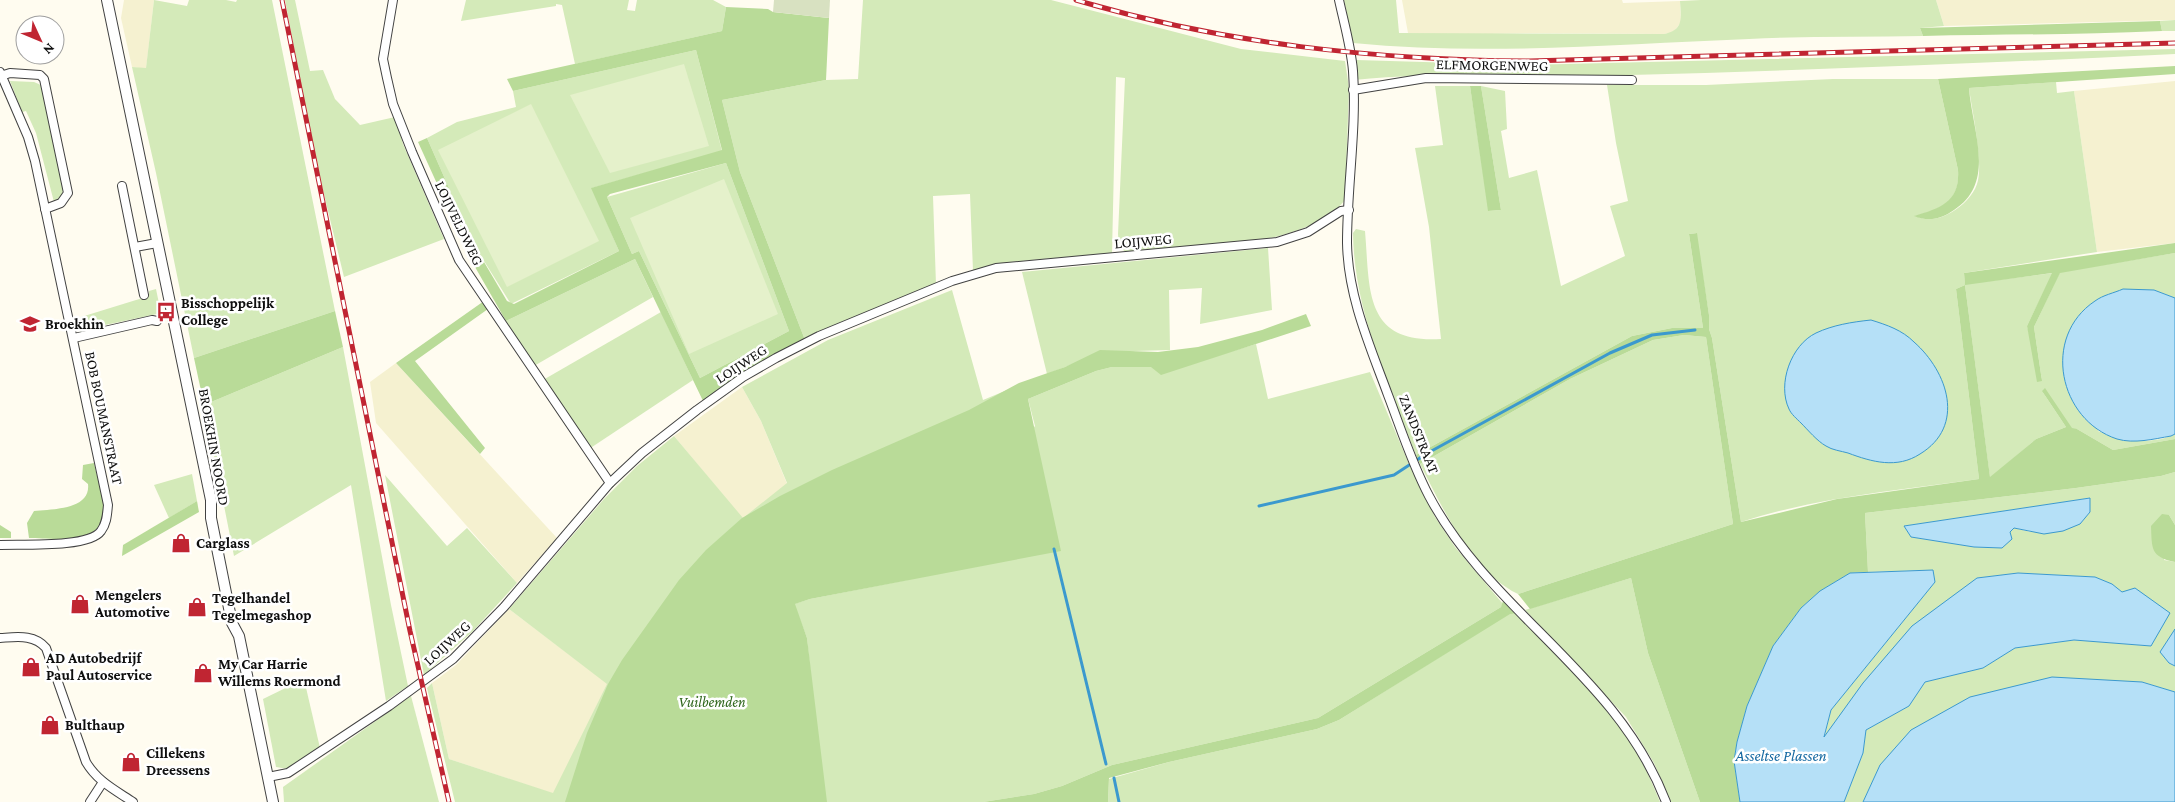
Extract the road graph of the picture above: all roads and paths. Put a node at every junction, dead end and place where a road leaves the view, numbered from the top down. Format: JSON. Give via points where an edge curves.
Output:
{"nodes":[{"id":1,"x":107,"y":0,"type":"edge"},
{"id":2,"x":393,"y":0,"type":"edge"},
{"id":3,"x":1339,"y":0,"type":"edge"},
{"id":4,"x":1,"y":74,"type":"edge"},
{"id":5,"x":1632,"y":80,"type":"dead end"},
{"id":6,"x":1353,"y":90,"type":"junction"},
{"id":7,"x":122,"y":186,"type":"dead end"},
{"id":8,"x":44,"y":209,"type":"junction"},
{"id":9,"x":1349,"y":210,"type":"junction"},
{"id":10,"x":158,"y":243,"type":"junction"},
{"id":11,"x":135,"y":247,"type":"junction"},
{"id":12,"x":144,"y":295,"type":"dead end"},
{"id":13,"x":158,"y":321,"type":"dead end"},
{"id":14,"x":74,"y":338,"type":"junction"},
{"id":15,"x":610,"y":483,"type":"junction"},
{"id":16,"x":0,"y":545,"type":"edge"},
{"id":17,"x":0,"y":638,"type":"edge"},
{"id":18,"x":268,"y":778,"type":"junction"},
{"id":19,"x":103,"y":782,"type":"junction"},
{"id":20,"x":90,"y":802,"type":"edge"},
{"id":21,"x":133,"y":802,"type":"edge"},
{"id":22,"x":273,"y":802,"type":"edge"},
{"id":23,"x":1666,"y":802,"type":"edge"}],
"edges":[{"from":1,"to":10,"type":"street","name":"BROEKHIN NOORD"},
{"from":2,"to":15,"type":"street","name":"LOIJVELDWEG","via":[[382,59],[412,152],[459,260]]},
{"from":3,"to":6,"type":"street","name":"ZANDSTRAAT","via":[[1353,70]]},
{"from":4,"to":8,"type":"street","name":"BOB BOUMANSTRAAT","via":[[28,137]]},
{"from":4,"to":8,"type":"street","name":"BOB BOUMANSTRAAT","via":[[40,75],[44,79],[68,193],[61,203]]},
{"from":5,"to":6,"type":"street","name":"ELFMORGENWEG","via":[[1426,78]]},
{"from":6,"to":9,"type":"street","name":"ZANDSTRAAT"},
{"from":7,"to":11,"type":"street"},
{"from":8,"to":14,"type":"street","name":"BOB BOUMANSTRAAT"},
{"from":9,"to":15,"type":"street","name":"LOIJWEG","via":[[1341,211],[1308,232],[1277,242],[996,268],[952,281],[819,336],[776,358],[697,410]]},
{"from":9,"to":23,"type":"street","name":"ZANDSTRAAT","via":[[1347,244],[1351,286],[1404,438],[1429,496],[1474,563],[1614,710],[1648,764]]},
{"from":10,"to":11,"type":"street"},
{"from":10,"to":18,"type":"street","name":"BROEKHIN NOORD","via":[[211,500],[213,527],[232,623],[240,636]]},
{"from":11,"to":12,"type":"street"},
{"from":13,"to":14,"type":"street"},
{"from":14,"to":16,"type":"street","name":"BOB BOUMANSTRAAT","via":[[108,505],[107,520],[101,532],[88,540]]},
{"from":15,"to":18,"type":"street","name":"LOIJWEG","via":[[504,607],[453,659],[288,773]]},
{"from":17,"to":19,"type":"street","via":[[33,638],[46,648],[86,762],[92,773]]},
{"from":18,"to":22,"type":"street","name":"BROEKHIN NOORD"},
{"from":19,"to":20,"type":"street"},
{"from":19,"to":21,"type":"street"}]}
